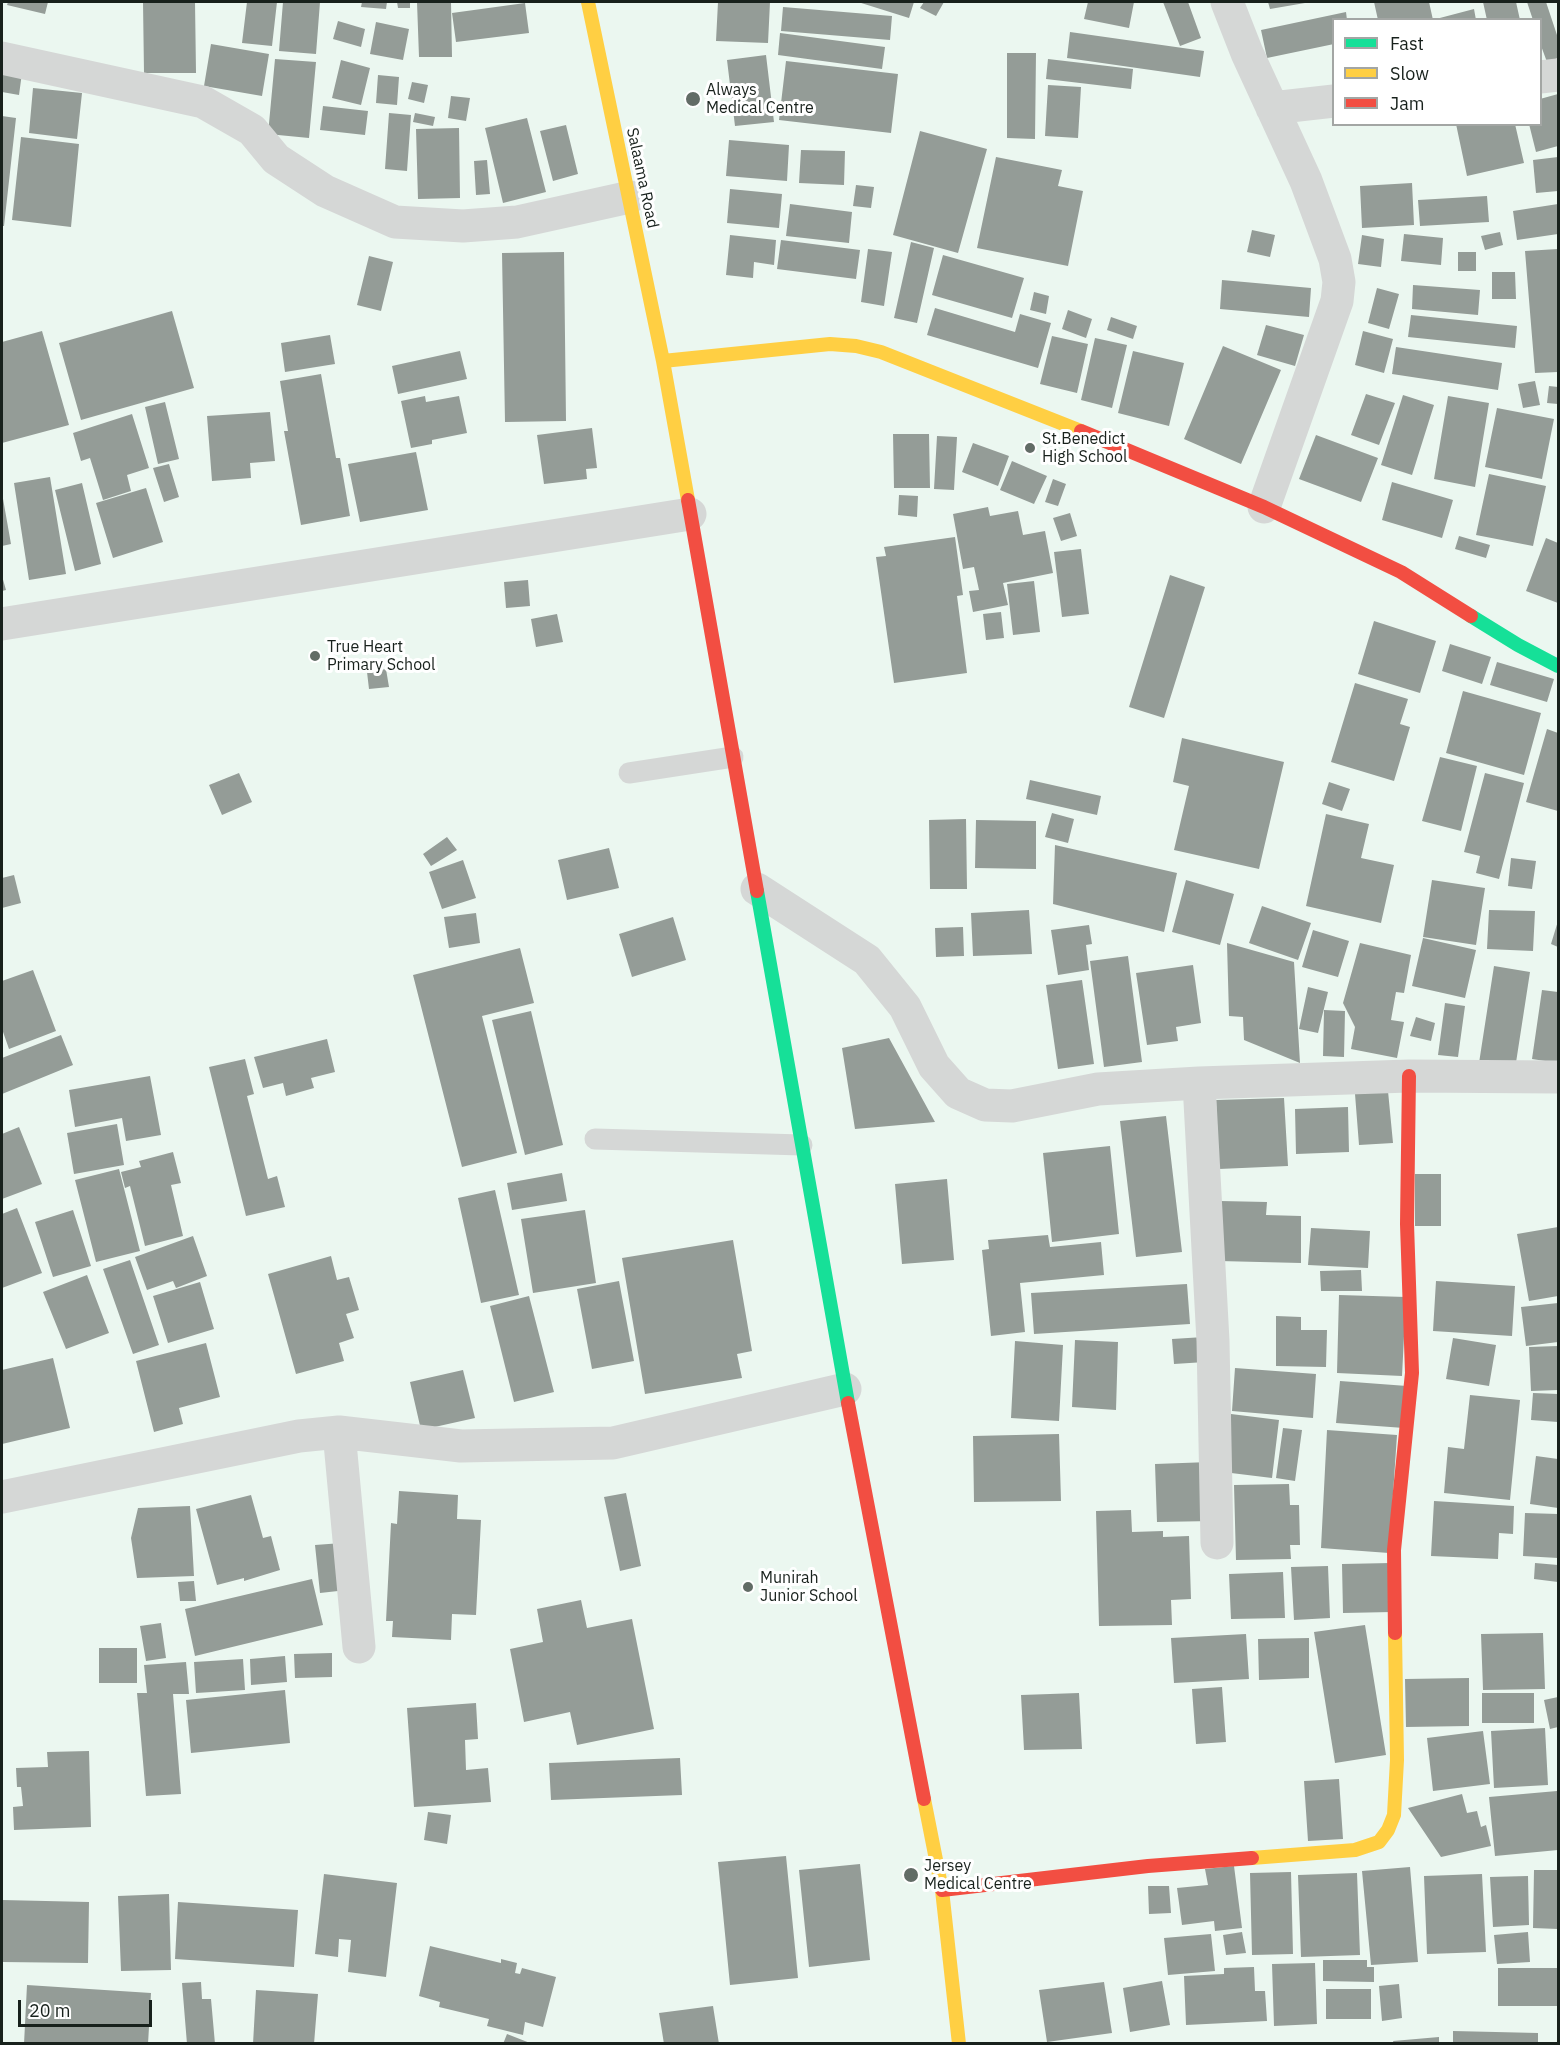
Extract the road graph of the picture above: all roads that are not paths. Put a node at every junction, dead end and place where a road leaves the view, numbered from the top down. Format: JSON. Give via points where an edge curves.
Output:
{"nodes":[{"id":1,"x":588,"y":2,"type":"edge"},
{"id":2,"x":1227,"y":2,"type":"edge"},
{"id":3,"x":2,"y":58,"type":"edge"},
{"id":4,"x":1558,"y":75,"type":"edge"},
{"id":5,"x":1542,"y":77,"type":"edge"},
{"id":6,"x":1332,"y":101,"type":"edge"},
{"id":7,"x":1272,"y":108,"type":"junction"},
{"id":8,"x":630,"y":197,"type":"junction"},
{"id":9,"x":663,"y":361,"type":"junction"},
{"id":10,"x":1264,"y":507,"type":"junction"},
{"id":11,"x":690,"y":514,"type":"junction"},
{"id":12,"x":2,"y":624,"type":"edge"},
{"id":13,"x":1558,"y":666,"type":"edge"},
{"id":14,"x":733,"y":757,"type":"junction"},
{"id":15,"x":629,"y":773,"type":"dead end"},
{"id":16,"x":757,"y":889,"type":"junction"},
{"id":17,"x":1409,"y":1076,"type":"junction"},
{"id":18,"x":1558,"y":1077,"type":"edge"},
{"id":19,"x":1199,"y":1083,"type":"junction"},
{"id":20,"x":595,"y":1139,"type":"dead end"},
{"id":21,"x":802,"y":1145,"type":"junction"},
{"id":22,"x":845,"y":1389,"type":"junction"},
{"id":23,"x":339,"y":1432,"type":"junction"},
{"id":24,"x":2,"y":1497,"type":"edge"},
{"id":25,"x":1217,"y":1543,"type":"dead end"},
{"id":26,"x":359,"y":1647,"type":"dead end"},
{"id":27,"x":942,"y":1890,"type":"junction"},
{"id":28,"x":959,"y":2043,"type":"edge"}],
"edges":[{"from":1,"to":8,"type":"street","name":"Salaama Road"},
{"from":2,"to":7,"type":"street"},
{"from":3,"to":8,"type":"street","via":[[203,102],[252,130],[276,159],[325,191],[395,222],[463,226],[518,222]]},
{"from":4,"to":5,"type":"street"},
{"from":6,"to":7,"type":"street"},
{"from":7,"to":10,"type":"street","via":[[1306,181],[1335,259],[1338,282],[1337,301]]},
{"from":8,"to":9,"type":"street","name":"Salaama Road"},
{"from":9,"to":10,"type":"street","via":[[830,344],[881,352]]},
{"from":9,"to":11,"type":"street","name":"Salaama Road"},
{"from":10,"to":13,"type":"street","via":[[1401,572]]},
{"from":11,"to":12,"type":"street"},
{"from":11,"to":14,"type":"street","name":"Salaama Road"},
{"from":14,"to":15,"type":"lane"},
{"from":14,"to":16,"type":"street","name":"Salaama Road"},
{"from":16,"to":19,"type":"street","via":[[867,960],[905,1007],[934,1066],[958,1093],[985,1105],[1012,1106],[1098,1089]]},
{"from":16,"to":21,"type":"street","name":"Salaama Road"},
{"from":17,"to":18,"type":"street"},
{"from":17,"to":19,"type":"street"},
{"from":17,"to":27,"type":"street","via":[[1407,1224],[1412,1373],[1394,1550],[1396,1760],[1394,1815],[1388,1830],[1379,1842],[1355,1850],[1148,1866]]},
{"from":19,"to":25,"type":"street","via":[[1213,1341]]},
{"from":20,"to":21,"type":"lane"},
{"from":21,"to":22,"type":"street","name":"Salaama Road"},
{"from":22,"to":23,"type":"street","via":[[613,1443],[460,1446]]},
{"from":22,"to":27,"type":"street","name":"Salaama Road"},
{"from":23,"to":24,"type":"street","via":[[300,1436]]},
{"from":23,"to":26,"type":"street"},
{"from":27,"to":28,"type":"street","name":"Salaama Road"}]}
